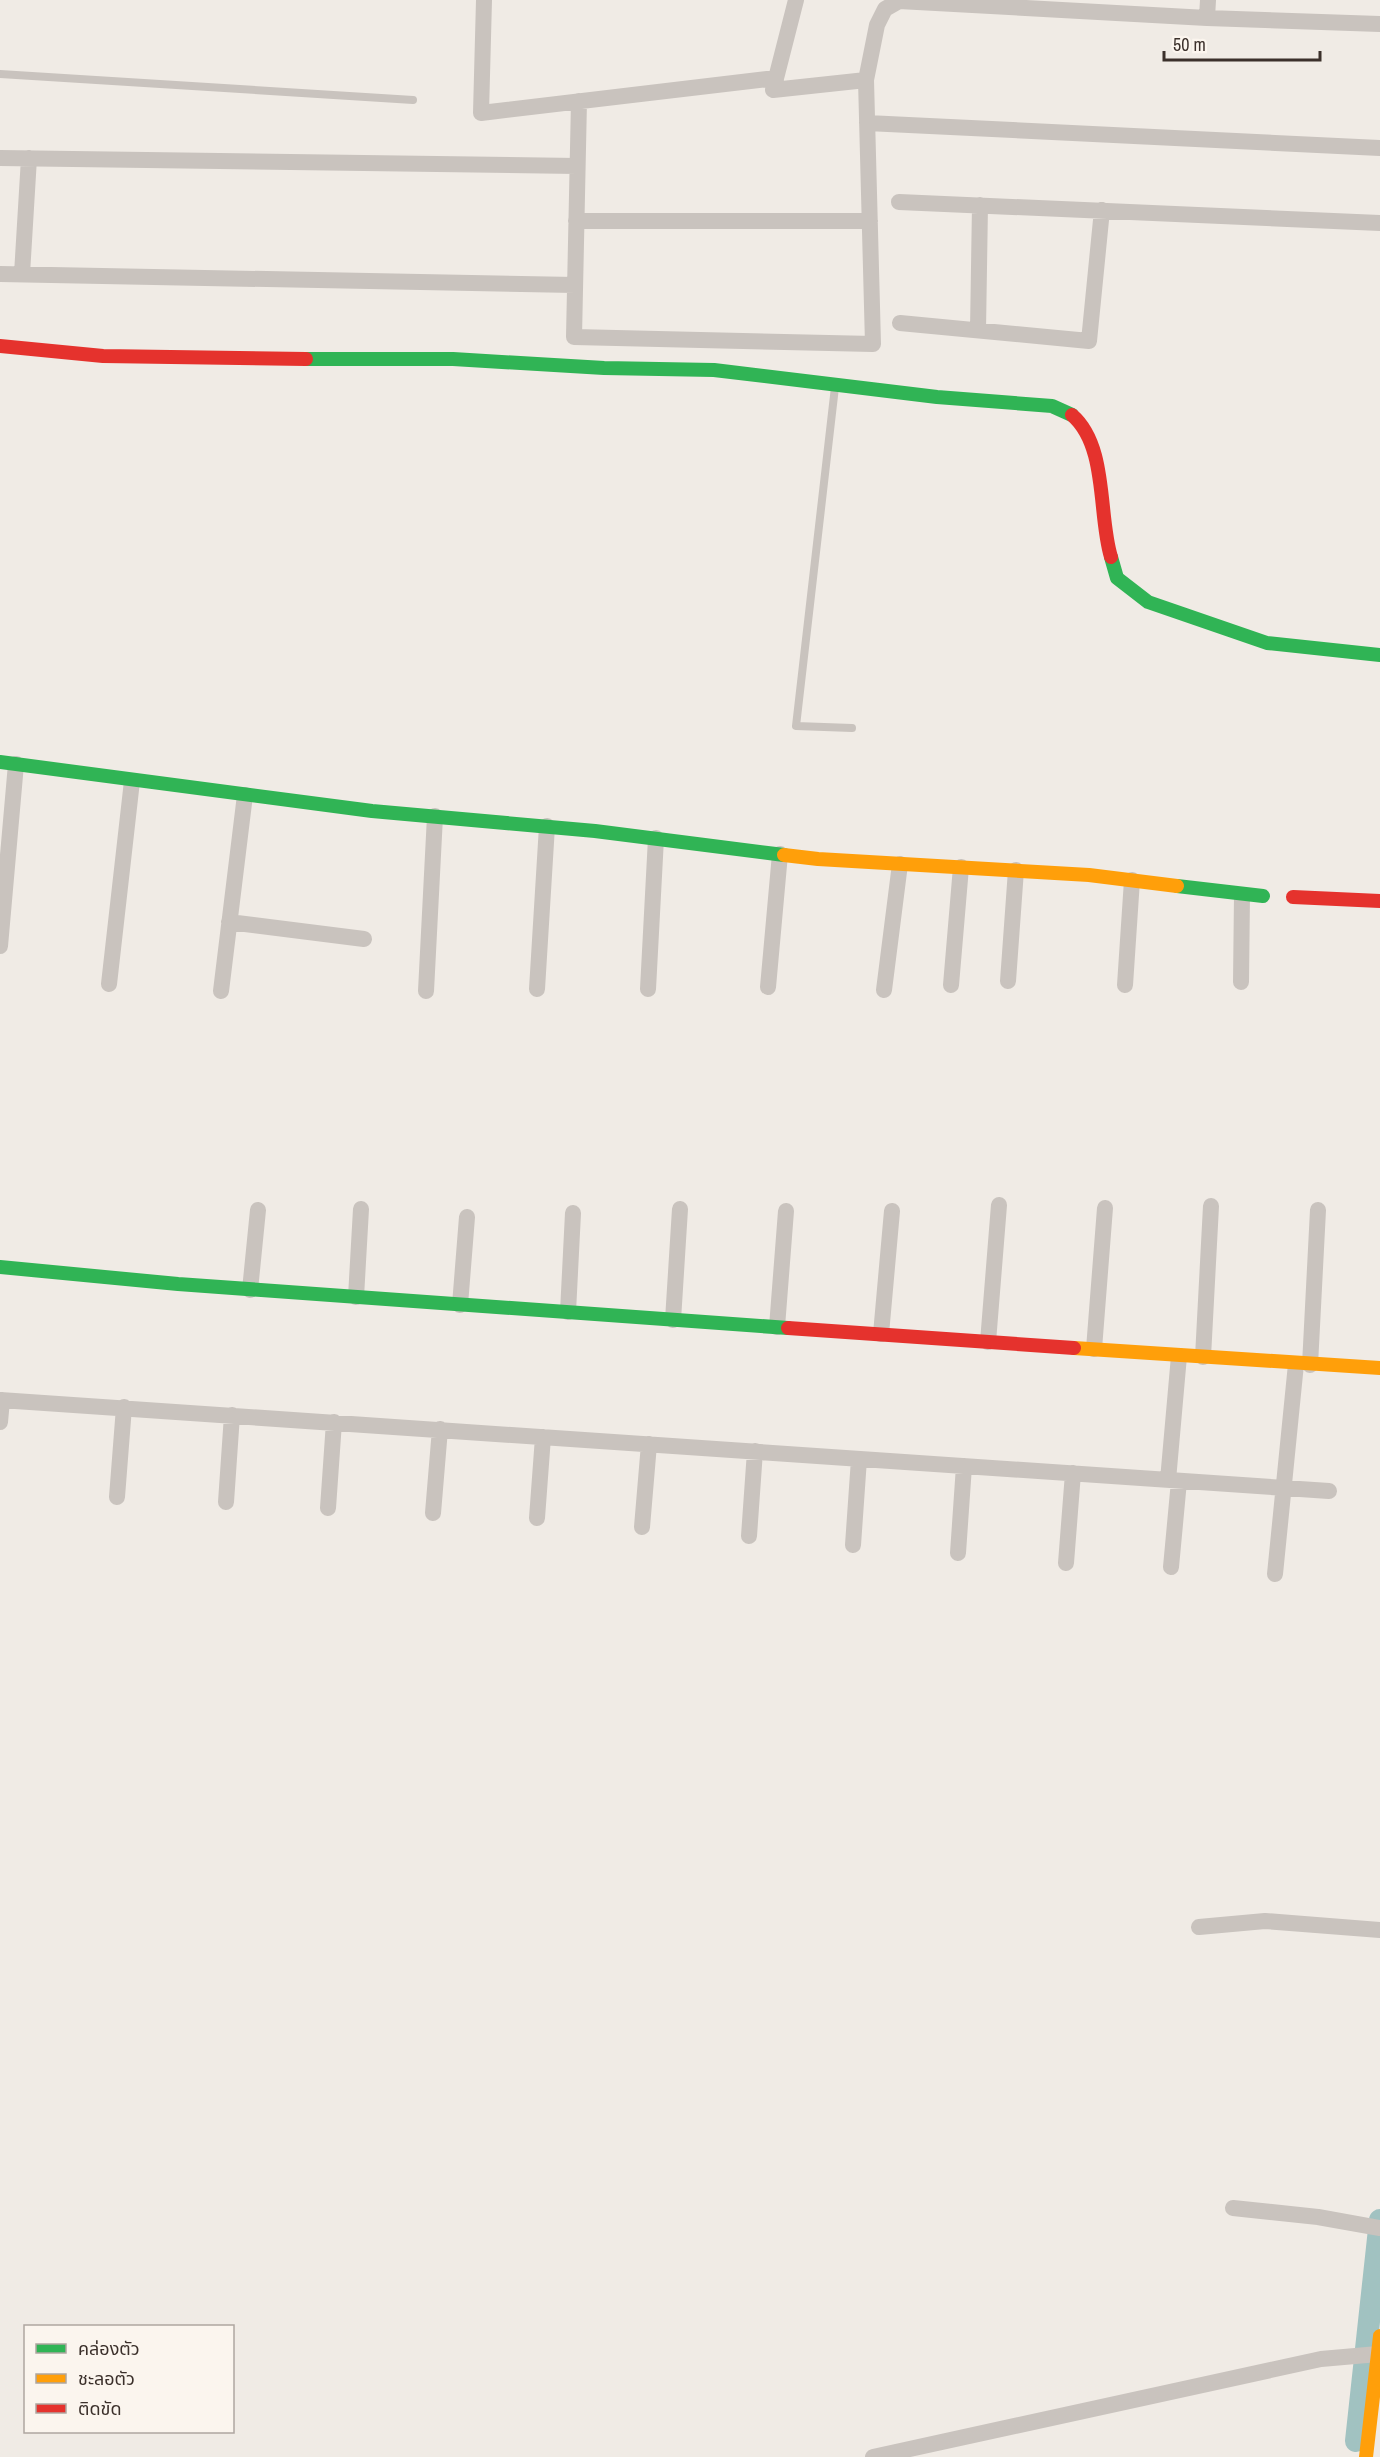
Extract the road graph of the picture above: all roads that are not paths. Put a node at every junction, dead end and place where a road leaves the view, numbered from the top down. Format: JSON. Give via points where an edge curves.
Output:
{"nodes":[{"id":1,"x":484,"y":0,"type":"edge"},
{"id":2,"x":796,"y":0,"type":"edge"},
{"id":3,"x":1208,"y":0,"type":"edge"},
{"id":4,"x":1207,"y":18,"type":"junction"},
{"id":5,"x":1380,"y":24,"type":"edge"},
{"id":6,"x":0,"y":74,"type":"edge"},
{"id":7,"x":776,"y":78,"type":"junction"},
{"id":8,"x":866,"y":80,"type":"junction"},
{"id":9,"x":413,"y":100,"type":"dead end"},
{"id":10,"x":579,"y":101,"type":"junction"},
{"id":11,"x":867,"y":123,"type":"junction"},
{"id":12,"x":1380,"y":147,"type":"edge"},
{"id":13,"x":0,"y":158,"type":"edge"},
{"id":14,"x":29,"y":158,"type":"junction"},
{"id":15,"x":578,"y":166,"type":"junction"},
{"id":16,"x":899,"y":202,"type":"dead end"},
{"id":17,"x":980,"y":205,"type":"junction"},
{"id":18,"x":1102,"y":210,"type":"junction"},
{"id":19,"x":576,"y":221,"type":"junction"},
{"id":20,"x":870,"y":221,"type":"junction"},
{"id":21,"x":1380,"y":223,"type":"edge"},
{"id":22,"x":0,"y":274,"type":"edge"},
{"id":23,"x":22,"y":274,"type":"junction"},
{"id":24,"x":575,"y":285,"type":"junction"},
{"id":25,"x":900,"y":323,"type":"dead end"},
{"id":26,"x":978,"y":330,"type":"junction"},
{"id":27,"x":0,"y":346,"type":"edge"},
{"id":28,"x":836,"y":383,"type":"junction"},
{"id":29,"x":1380,"y":655,"type":"edge"},
{"id":30,"x":852,"y":728,"type":"dead end"},
{"id":31,"x":8,"y":763,"type":"edge"},
{"id":32,"x":132,"y":781,"type":"junction"},
{"id":33,"x":245,"y":795,"type":"junction"},
{"id":34,"x":435,"y":816,"type":"junction"},
{"id":35,"x":547,"y":826,"type":"junction"},
{"id":36,"x":656,"y":838,"type":"junction"},
{"id":37,"x":780,"y":854,"type":"junction"},
{"id":38,"x":900,"y":864,"type":"junction"},
{"id":39,"x":962,"y":867,"type":"junction"},
{"id":40,"x":1016,"y":870,"type":"junction"},
{"id":41,"x":1132,"y":880,"type":"junction"},
{"id":42,"x":1242,"y":895,"type":"junction"},
{"id":43,"x":1263,"y":896,"type":"dead end"},
{"id":44,"x":1293,"y":897,"type":"dead end"},
{"id":45,"x":1380,"y":901,"type":"edge"},
{"id":46,"x":229,"y":922,"type":"junction"},
{"id":47,"x":364,"y":939,"type":"dead end"},
{"id":48,"x":0,"y":946,"type":"edge"},
{"id":49,"x":1008,"y":981,"type":"dead end"},
{"id":50,"x":1241,"y":982,"type":"dead end"},
{"id":51,"x":110,"y":984,"type":"dead end"},
{"id":52,"x":951,"y":985,"type":"dead end"},
{"id":53,"x":1125,"y":985,"type":"dead end"},
{"id":54,"x":768,"y":987,"type":"dead end"},
{"id":55,"x":537,"y":989,"type":"dead end"},
{"id":56,"x":648,"y":989,"type":"dead end"},
{"id":57,"x":884,"y":990,"type":"dead end"},
{"id":58,"x":221,"y":991,"type":"dead end"},
{"id":59,"x":426,"y":991,"type":"dead end"},
{"id":60,"x":999,"y":1205,"type":"dead end"},
{"id":61,"x":1211,"y":1206,"type":"dead end"},
{"id":62,"x":1105,"y":1208,"type":"dead end"},
{"id":63,"x":362,"y":1209,"type":"dead end"},
{"id":64,"x":680,"y":1209,"type":"dead end"},
{"id":65,"x":1318,"y":1209,"type":"dead end"},
{"id":66,"x":258,"y":1210,"type":"dead end"},
{"id":67,"x":786,"y":1211,"type":"dead end"},
{"id":68,"x":892,"y":1211,"type":"dead end"},
{"id":69,"x":573,"y":1213,"type":"dead end"},
{"id":70,"x":467,"y":1217,"type":"dead end"},
{"id":71,"x":0,"y":1267,"type":"edge"},
{"id":72,"x":250,"y":1290,"type":"junction"},
{"id":73,"x":356,"y":1297,"type":"junction"},
{"id":74,"x":460,"y":1305,"type":"junction"},
{"id":75,"x":567,"y":1312,"type":"junction"},
{"id":76,"x":673,"y":1320,"type":"junction"},
{"id":77,"x":777,"y":1327,"type":"junction"},
{"id":78,"x":881,"y":1334,"type":"junction"},
{"id":79,"x":988,"y":1342,"type":"junction"},
{"id":80,"x":1094,"y":1349,"type":"junction"},
{"id":81,"x":1179,"y":1356,"type":"junction"},
{"id":82,"x":1203,"y":1357,"type":"junction"},
{"id":83,"x":1303,"y":1364,"type":"junction"},
{"id":84,"x":1380,"y":1368,"type":"edge"},
{"id":85,"x":1,"y":1400,"type":"edge"},
{"id":86,"x":124,"y":1407,"type":"junction"},
{"id":87,"x":232,"y":1415,"type":"junction"},
{"id":88,"x":0,"y":1422,"type":"edge"},
{"id":89,"x":334,"y":1422,"type":"junction"},
{"id":90,"x":440,"y":1429,"type":"junction"},
{"id":91,"x":543,"y":1437,"type":"junction"},
{"id":92,"x":649,"y":1444,"type":"junction"},
{"id":93,"x":755,"y":1451,"type":"junction"},
{"id":94,"x":859,"y":1459,"type":"junction"},
{"id":95,"x":964,"y":1466,"type":"junction"},
{"id":96,"x":1073,"y":1473,"type":"junction"},
{"id":97,"x":1173,"y":1480,"type":"junction"},
{"id":98,"x":1283,"y":1488,"type":"junction"},
{"id":99,"x":1329,"y":1491,"type":"dead end"},
{"id":100,"x":117,"y":1497,"type":"dead end"},
{"id":101,"x":226,"y":1502,"type":"dead end"},
{"id":102,"x":328,"y":1508,"type":"dead end"},
{"id":103,"x":434,"y":1513,"type":"dead end"},
{"id":104,"x":537,"y":1518,"type":"dead end"},
{"id":105,"x":642,"y":1527,"type":"dead end"},
{"id":106,"x":749,"y":1536,"type":"dead end"},
{"id":107,"x":853,"y":1545,"type":"dead end"},
{"id":108,"x":958,"y":1553,"type":"dead end"},
{"id":109,"x":1066,"y":1563,"type":"dead end"},
{"id":110,"x":1171,"y":1567,"type":"dead end"},
{"id":111,"x":1275,"y":1575,"type":"dead end"},
{"id":112,"x":1199,"y":1927,"type":"dead end"},
{"id":113,"x":1373,"y":1930,"type":"edge"},
{"id":114,"x":1233,"y":2208,"type":"dead end"},
{"id":115,"x":1380,"y":2229,"type":"edge"},
{"id":116,"x":1380,"y":2336,"type":"edge"},
{"id":117,"x":1374,"y":2354,"type":"junction"},
{"id":118,"x":1376,"y":2401,"type":"edge"},
{"id":119,"x":873,"y":2457,"type":"edge"},
{"id":120,"x":1366,"y":2457,"type":"edge"}],
"edges":[{"from":1,"to":10,"type":"street","via":[[481,113]]},
{"from":2,"to":7,"type":"street"},
{"from":3,"to":4,"type":"street"},
{"from":4,"to":5,"type":"street"},
{"from":4,"to":8,"type":"street","via":[[899,1],[885,9],[877,25]]},
{"from":6,"to":9,"type":"lane"},
{"from":7,"to":8,"type":"street","via":[[773,90]]},
{"from":7,"to":10,"type":"street"},
{"from":8,"to":11,"type":"street"},
{"from":10,"to":15,"type":"street"},
{"from":11,"to":12,"type":"street"},
{"from":11,"to":20,"type":"street"},
{"from":13,"to":14,"type":"street"},
{"from":14,"to":15,"type":"street"},
{"from":14,"to":23,"type":"street"},
{"from":15,"to":19,"type":"street"},
{"from":16,"to":17,"type":"street"},
{"from":17,"to":18,"type":"street"},
{"from":17,"to":26,"type":"street"},
{"from":18,"to":21,"type":"street"},
{"from":18,"to":26,"type":"street","via":[[1089,341]]},
{"from":19,"to":20,"type":"street"},
{"from":19,"to":24,"type":"street"},
{"from":20,"to":24,"type":"street","via":[[873,344],[574,337]]},
{"from":22,"to":23,"type":"street"},
{"from":23,"to":24,"type":"street"},
{"from":25,"to":26,"type":"street"},
{"from":27,"to":28,"type":"street","via":[[103,356],[453,359],[714,370]]},
{"from":28,"to":29,"type":"street","via":[[937,397],[1052,406],[1071,414],[1091,444],[1117,578],[1148,602],[1267,643]]},
{"from":28,"to":30,"type":"lane","via":[[796,726]]},
{"from":31,"to":32,"type":"street"},
{"from":31,"to":48,"type":"street"},
{"from":32,"to":33,"type":"street"},
{"from":32,"to":51,"type":"street"},
{"from":33,"to":34,"type":"street"},
{"from":33,"to":46,"type":"street"},
{"from":34,"to":35,"type":"street"},
{"from":34,"to":59,"type":"street"},
{"from":35,"to":36,"type":"street"},
{"from":35,"to":55,"type":"street"},
{"from":36,"to":37,"type":"street"},
{"from":36,"to":56,"type":"street"},
{"from":37,"to":38,"type":"street"},
{"from":37,"to":54,"type":"street"},
{"from":38,"to":39,"type":"street"},
{"from":38,"to":57,"type":"street"},
{"from":39,"to":40,"type":"street"},
{"from":39,"to":52,"type":"street"},
{"from":40,"to":41,"type":"street"},
{"from":40,"to":49,"type":"street"},
{"from":41,"to":42,"type":"street"},
{"from":41,"to":53,"type":"street"},
{"from":42,"to":43,"type":"street"},
{"from":42,"to":50,"type":"street"},
{"from":44,"to":45,"type":"street"},
{"from":46,"to":47,"type":"street"},
{"from":46,"to":58,"type":"street"},
{"from":60,"to":79,"type":"street"},
{"from":61,"to":82,"type":"street"},
{"from":62,"to":80,"type":"street"},
{"from":63,"to":73,"type":"street"},
{"from":64,"to":76,"type":"street"},
{"from":65,"to":83,"type":"street"},
{"from":66,"to":72,"type":"street"},
{"from":67,"to":77,"type":"street"},
{"from":68,"to":78,"type":"street"},
{"from":69,"to":75,"type":"street"},
{"from":70,"to":74,"type":"street"},
{"from":71,"to":72,"type":"street"},
{"from":72,"to":73,"type":"street"},
{"from":73,"to":74,"type":"street"},
{"from":74,"to":75,"type":"street"},
{"from":75,"to":76,"type":"street"},
{"from":76,"to":77,"type":"street"},
{"from":77,"to":78,"type":"street"},
{"from":78,"to":79,"type":"street"},
{"from":79,"to":80,"type":"street"},
{"from":80,"to":81,"type":"street"},
{"from":81,"to":82,"type":"street"},
{"from":81,"to":97,"type":"street"},
{"from":82,"to":83,"type":"street"},
{"from":83,"to":84,"type":"street"},
{"from":83,"to":98,"type":"street"},
{"from":85,"to":86,"type":"street"},
{"from":85,"to":88,"type":"street"},
{"from":86,"to":87,"type":"street"},
{"from":86,"to":100,"type":"street"},
{"from":87,"to":89,"type":"street"},
{"from":87,"to":101,"type":"street"},
{"from":89,"to":90,"type":"street"},
{"from":89,"to":102,"type":"street"},
{"from":90,"to":91,"type":"street"},
{"from":90,"to":103,"type":"street"},
{"from":91,"to":92,"type":"street"},
{"from":91,"to":104,"type":"street"},
{"from":92,"to":93,"type":"street"},
{"from":92,"to":105,"type":"street"},
{"from":93,"to":94,"type":"street"},
{"from":93,"to":106,"type":"street"},
{"from":94,"to":95,"type":"street"},
{"from":94,"to":107,"type":"street"},
{"from":95,"to":96,"type":"street"},
{"from":95,"to":108,"type":"street"},
{"from":96,"to":97,"type":"street"},
{"from":96,"to":109,"type":"street"},
{"from":97,"to":98,"type":"street"},
{"from":97,"to":110,"type":"street"},
{"from":98,"to":99,"type":"street"},
{"from":98,"to":111,"type":"street"},
{"from":112,"to":113,"type":"street","via":[[1265,1921]]},
{"from":114,"to":115,"type":"street","via":[[1318,2217]]},
{"from":116,"to":117,"type":"street"},
{"from":117,"to":118,"type":"street"},
{"from":117,"to":119,"type":"street","via":[[1321,2359]]},
{"from":118,"to":120,"type":"street"}]}
